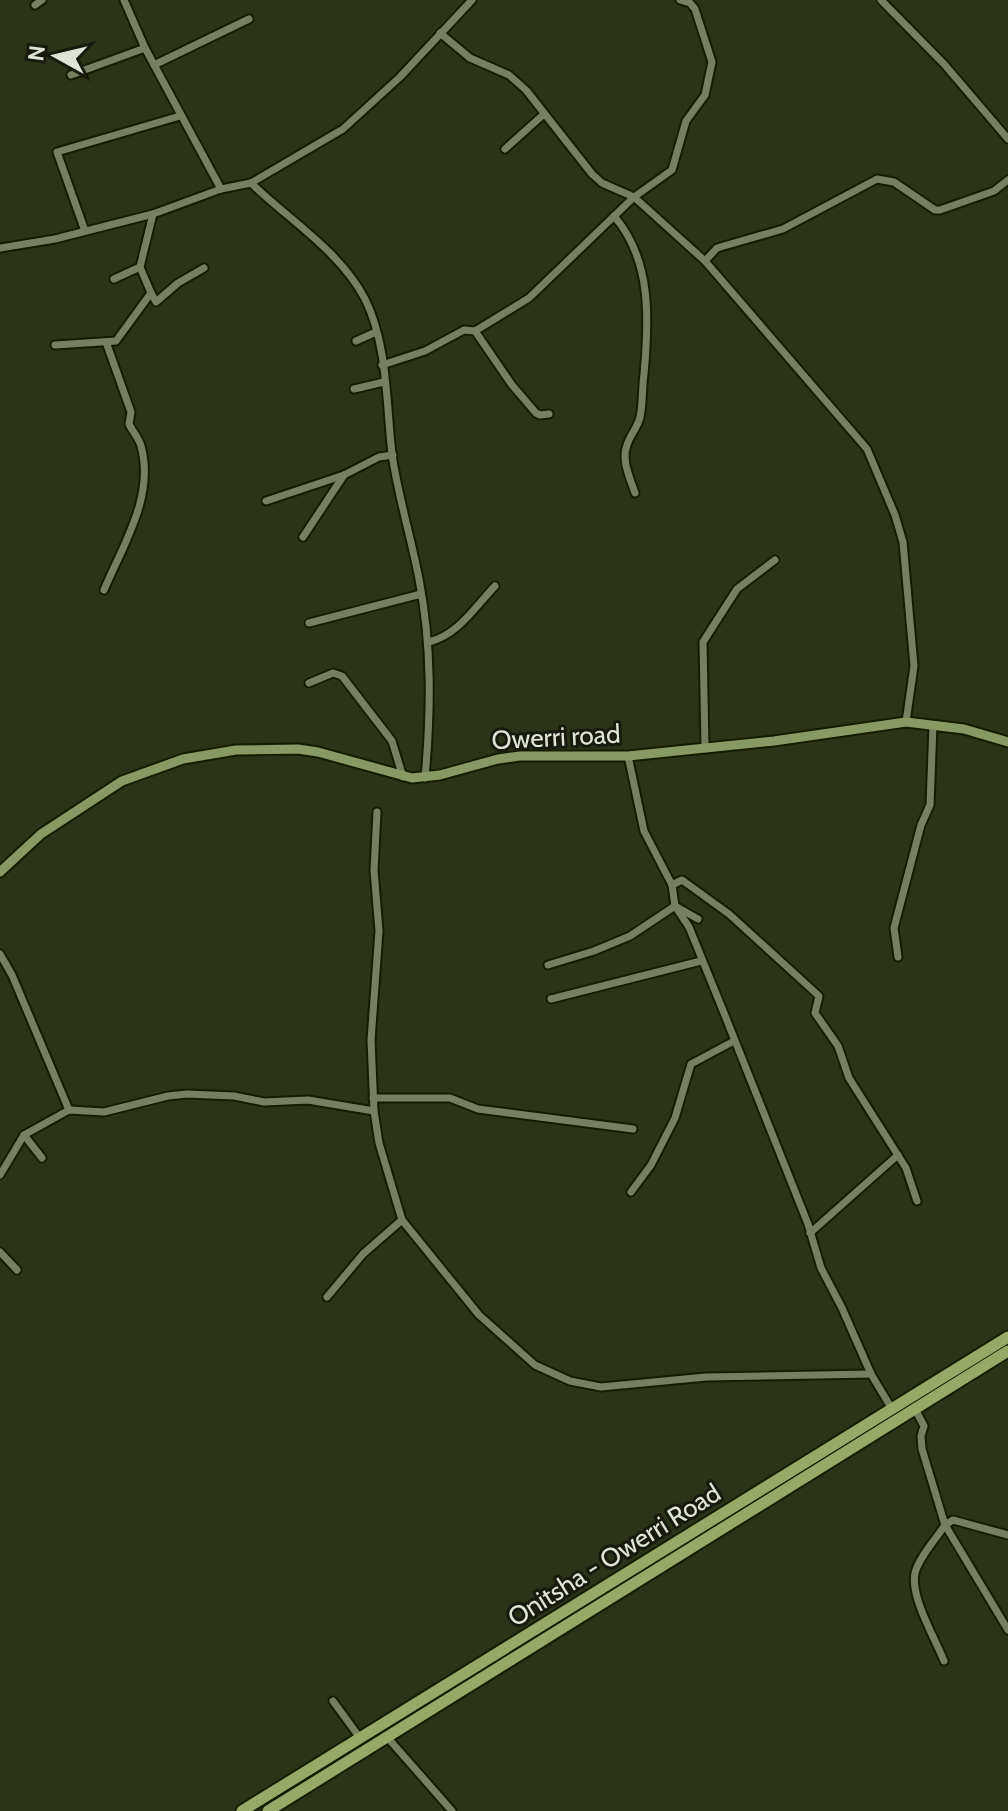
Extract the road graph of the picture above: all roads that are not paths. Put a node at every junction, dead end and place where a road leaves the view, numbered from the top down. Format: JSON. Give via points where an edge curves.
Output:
{"nodes":[{"id":1,"x":124,"y":0,"type":"edge"},
{"id":2,"x":472,"y":0,"type":"edge"},
{"id":3,"x":680,"y":0,"type":"edge"},
{"id":4,"x":881,"y":0,"type":"edge"},
{"id":5,"x":894,"y":0,"type":"edge"},
{"id":6,"x":697,"y":4,"type":"edge"},
{"id":7,"x":889,"y":8,"type":"junction"},
{"id":8,"x":249,"y":19,"type":"dead end"},
{"id":9,"x":440,"y":33,"type":"junction"},
{"id":10,"x":145,"y":48,"type":"junction"},
{"id":11,"x":154,"y":65,"type":"junction"},
{"id":12,"x":71,"y":75,"type":"dead end"},
{"id":13,"x":544,"y":114,"type":"junction"},
{"id":14,"x":180,"y":116,"type":"junction"},
{"id":15,"x":1008,"y":139,"type":"edge"},
{"id":16,"x":505,"y":149,"type":"dead end"},
{"id":17,"x":1008,"y":180,"type":"edge"},
{"id":18,"x":251,"y":183,"type":"junction"},
{"id":19,"x":221,"y":189,"type":"junction"},
{"id":20,"x":634,"y":197,"type":"junction"},
{"id":21,"x":153,"y":214,"type":"junction"},
{"id":22,"x":614,"y":216,"type":"junction"},
{"id":23,"x":85,"y":231,"type":"junction"},
{"id":24,"x":0,"y":248,"type":"edge"},
{"id":25,"x":705,"y":261,"type":"junction"},
{"id":26,"x":140,"y":267,"type":"junction"},
{"id":27,"x":204,"y":268,"type":"dead end"},
{"id":28,"x":114,"y":279,"type":"dead end"},
{"id":29,"x":151,"y":293,"type":"junction"},
{"id":30,"x":475,"y":331,"type":"junction"},
{"id":31,"x":376,"y":332,"type":"junction"},
{"id":32,"x":356,"y":341,"type":"dead end"},
{"id":33,"x":106,"y":342,"type":"junction"},
{"id":34,"x":55,"y":345,"type":"dead end"},
{"id":35,"x":382,"y":365,"type":"junction"},
{"id":36,"x":384,"y":382,"type":"junction"},
{"id":37,"x":354,"y":389,"type":"dead end"},
{"id":38,"x":549,"y":414,"type":"dead end"},
{"id":39,"x":393,"y":455,"type":"junction"},
{"id":40,"x":344,"y":475,"type":"junction"},
{"id":41,"x":635,"y":493,"type":"dead end"},
{"id":42,"x":266,"y":501,"type":"dead end"},
{"id":43,"x":303,"y":537,"type":"dead end"},
{"id":44,"x":775,"y":560,"type":"dead end"},
{"id":45,"x":495,"y":586,"type":"dead end"},
{"id":46,"x":104,"y":590,"type":"dead end"},
{"id":47,"x":421,"y":594,"type":"junction"},
{"id":48,"x":309,"y":623,"type":"dead end"},
{"id":49,"x":429,"y":642,"type":"junction"},
{"id":50,"x":309,"y":683,"type":"dead end"},
{"id":51,"x":906,"y":722,"type":"junction"},
{"id":52,"x":933,"y":725,"type":"junction"},
{"id":53,"x":1008,"y":742,"type":"edge"},
{"id":54,"x":705,"y":747,"type":"junction"},
{"id":55,"x":628,"y":756,"type":"junction"},
{"id":56,"x":403,"y":777,"type":"junction"},
{"id":57,"x":425,"y":778,"type":"junction"},
{"id":58,"x":377,"y":812,"type":"dead end"},
{"id":59,"x":0,"y":872,"type":"edge"},
{"id":60,"x":672,"y":885,"type":"junction"},
{"id":61,"x":675,"y":906,"type":"junction"},
{"id":62,"x":698,"y":919,"type":"dead end"},
{"id":63,"x":0,"y":954,"type":"edge"},
{"id":64,"x":898,"y":957,"type":"dead end"},
{"id":65,"x":701,"y":961,"type":"junction"},
{"id":66,"x":548,"y":965,"type":"dead end"},
{"id":67,"x":551,"y":999,"type":"dead end"},
{"id":68,"x":734,"y":1041,"type":"junction"},
{"id":69,"x":373,"y":1098,"type":"junction"},
{"id":70,"x":69,"y":1110,"type":"junction"},
{"id":71,"x":374,"y":1111,"type":"junction"},
{"id":72,"x":633,"y":1129,"type":"dead end"},
{"id":73,"x":24,"y":1135,"type":"junction"},
{"id":74,"x":898,"y":1155,"type":"junction"},
{"id":75,"x":42,"y":1158,"type":"dead end"},
{"id":76,"x":0,"y":1175,"type":"edge"},
{"id":77,"x":631,"y":1192,"type":"dead end"},
{"id":78,"x":917,"y":1201,"type":"dead end"},
{"id":79,"x":402,"y":1220,"type":"junction"},
{"id":80,"x":810,"y":1233,"type":"junction"},
{"id":81,"x":0,"y":1252,"type":"edge"},
{"id":82,"x":17,"y":1270,"type":"dead end"},
{"id":83,"x":327,"y":1297,"type":"dead end"},
{"id":84,"x":1008,"y":1337,"type":"edge"},
{"id":85,"x":1008,"y":1351,"type":"edge"},
{"id":86,"x":871,"y":1374,"type":"junction"},
{"id":87,"x":892,"y":1409,"type":"junction"},
{"id":88,"x":915,"y":1409,"type":"junction"},
{"id":89,"x":945,"y":1525,"type":"junction"},
{"id":90,"x":1008,"y":1535,"type":"edge"},
{"id":91,"x":1008,"y":1630,"type":"edge"},
{"id":92,"x":944,"y":1661,"type":"dead end"},
{"id":93,"x":333,"y":1701,"type":"dead end"},
{"id":94,"x":387,"y":1737,"type":"junction"},
{"id":95,"x":360,"y":1738,"type":"junction"},
{"id":96,"x":242,"y":1811,"type":"edge"},
{"id":97,"x":268,"y":1811,"type":"edge"},
{"id":98,"x":452,"y":1811,"type":"edge"}],
"edges":[{"from":1,"to":10,"type":"street"},
{"from":2,"to":9,"type":"street"},
{"from":3,"to":6,"type":"street"},
{"from":4,"to":7,"type":"street"},
{"from":5,"to":7,"type":"street"},
{"from":6,"to":20,"type":"street","via":[[712,62],[705,95],[686,121],[672,170]]},
{"from":7,"to":15,"type":"street"},
{"from":8,"to":11,"type":"street"},
{"from":9,"to":13,"type":"street","via":[[470,58],[509,75]]},
{"from":9,"to":18,"type":"street","via":[[343,129]]},
{"from":10,"to":11,"type":"street"},
{"from":10,"to":12,"type":"street"},
{"from":11,"to":14,"type":"street"},
{"from":13,"to":16,"type":"street"},
{"from":13,"to":20,"type":"street","via":[[592,174]]},
{"from":14,"to":19,"type":"street"},
{"from":14,"to":23,"type":"street","via":[[57,152]]},
{"from":17,"to":25,"type":"street","via":[[994,191],[935,210],[894,182],[877,179],[783,229],[717,248]]},
{"from":18,"to":19,"type":"street"},
{"from":18,"to":31,"type":"street","via":[[346,270],[365,300]]},
{"from":19,"to":21,"type":"street"},
{"from":20,"to":22,"type":"street"},
{"from":20,"to":25,"type":"street"},
{"from":21,"to":23,"type":"street"},
{"from":21,"to":26,"type":"street"},
{"from":22,"to":30,"type":"street","via":[[529,298]]},
{"from":22,"to":41,"type":"street","via":[[626,229],[647,291],[640,419],[625,459]]},
{"from":23,"to":24,"type":"street"},
{"from":25,"to":51,"type":"street","via":[[872,459],[903,542],[914,666]]},
{"from":26,"to":28,"type":"street"},
{"from":26,"to":29,"type":"street"},
{"from":27,"to":29,"type":"street","via":[[156,302]]},
{"from":29,"to":33,"type":"street","via":[[116,341]]},
{"from":30,"to":35,"type":"street","via":[[464,330],[425,351]]},
{"from":30,"to":38,"type":"street","via":[[536,413]]},
{"from":31,"to":32,"type":"street"},
{"from":31,"to":35,"type":"street"},
{"from":33,"to":34,"type":"street"},
{"from":33,"to":46,"type":"street","via":[[131,412],[129,424],[140,443],[145,481],[143,500]]},
{"from":35,"to":36,"type":"street"},
{"from":36,"to":37,"type":"street"},
{"from":36,"to":39,"type":"street"},
{"from":39,"to":40,"type":"street"},
{"from":39,"to":47,"type":"street"},
{"from":40,"to":42,"type":"street"},
{"from":40,"to":43,"type":"street"},
{"from":44,"to":54,"type":"street","via":[[737,589],[703,642]]},
{"from":45,"to":49,"type":"street","via":[[454,631]]},
{"from":47,"to":48,"type":"street"},
{"from":47,"to":49,"type":"street"},
{"from":49,"to":57,"type":"street","via":[[431,718]]},
{"from":50,"to":56,"type":"street","via":[[333,673],[342,676],[392,741]]},
{"from":51,"to":52,"type":"main road","name":"Owerri road"},
{"from":51,"to":54,"type":"main road","name":"Owerri road"},
{"from":52,"to":53,"type":"main road","name":"Owerri road"},
{"from":52,"to":64,"type":"street","via":[[930,805],[894,928]]},
{"from":54,"to":55,"type":"main road","name":"Owerri road"},
{"from":55,"to":57,"type":"main road","name":"Owerri road","via":[[520,756]]},
{"from":55,"to":60,"type":"street","via":[[644,831]]},
{"from":56,"to":57,"type":"main road","name":"Owerri road"},
{"from":56,"to":59,"type":"main road","name":"Owerri road","via":[[298,749],[236,750],[183,759],[104,792],[41,834]]},
{"from":58,"to":69,"type":"street"},
{"from":60,"to":61,"type":"street"},
{"from":60,"to":74,"type":"street","via":[[682,880],[729,914],[819,996],[815,1013]]},
{"from":61,"to":62,"type":"street"},
{"from":61,"to":65,"type":"street"},
{"from":61,"to":66,"type":"street","via":[[630,936]]},
{"from":63,"to":70,"type":"street"},
{"from":65,"to":67,"type":"street"},
{"from":65,"to":68,"type":"street"},
{"from":68,"to":77,"type":"street","via":[[691,1064],[675,1118]]},
{"from":68,"to":80,"type":"street"},
{"from":69,"to":71,"type":"street"},
{"from":69,"to":72,"type":"street","via":[[450,1098],[478,1109]]},
{"from":70,"to":71,"type":"street","via":[[104,1112],[187,1094],[264,1102],[308,1100]]},
{"from":70,"to":73,"type":"street"},
{"from":71,"to":79,"type":"street"},
{"from":73,"to":75,"type":"street"},
{"from":73,"to":76,"type":"street"},
{"from":74,"to":78,"type":"street"},
{"from":74,"to":80,"type":"street"},
{"from":79,"to":83,"type":"street","via":[[363,1254]]},
{"from":79,"to":86,"type":"street","via":[[479,1315],[535,1365],[570,1381],[601,1387],[706,1377]]},
{"from":80,"to":86,"type":"street"},
{"from":81,"to":82,"type":"street"},
{"from":84,"to":87,"type":"highway","name":"Onitsha - Owerri Road"},
{"from":85,"to":88,"type":"highway","name":"Onitsha - Owerri Road"},
{"from":86,"to":87,"type":"street"},
{"from":87,"to":95,"type":"highway","name":"Onitsha - Owerri Road"},
{"from":88,"to":89,"type":"street","via":[[924,1426],[922,1449]]},
{"from":88,"to":94,"type":"highway","name":"Onitsha - Owerri Road"},
{"from":89,"to":90,"type":"street","via":[[953,1520]]},
{"from":89,"to":91,"type":"street"},
{"from":89,"to":92,"type":"street","via":[[916,1571],[915,1586]]},
{"from":93,"to":95,"type":"street"},
{"from":94,"to":97,"type":"highway","name":"Onitsha - Owerri Road"},
{"from":94,"to":98,"type":"street"},
{"from":95,"to":96,"type":"highway","name":"Onitsha - Owerri Road"}]}
